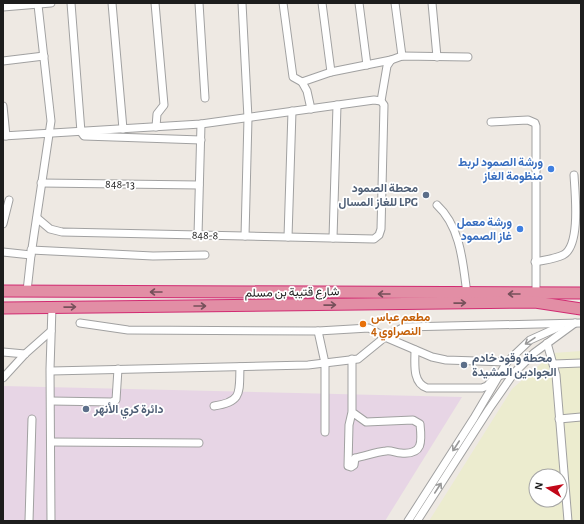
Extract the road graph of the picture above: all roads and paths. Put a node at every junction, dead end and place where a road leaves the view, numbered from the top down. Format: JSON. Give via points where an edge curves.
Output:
{"nodes":[{"id":1,"x":51,"y":3,"type":"edge"},
{"id":2,"x":71,"y":3,"type":"edge"},
{"id":3,"x":112,"y":3,"type":"edge"},
{"id":4,"x":155,"y":3,"type":"edge"},
{"id":5,"x":199,"y":3,"type":"edge"},
{"id":6,"x":242,"y":3,"type":"edge"},
{"id":7,"x":283,"y":3,"type":"edge"},
{"id":8,"x":322,"y":3,"type":"edge"},
{"id":9,"x":359,"y":3,"type":"edge"},
{"id":10,"x":395,"y":3,"type":"edge"},
{"id":11,"x":432,"y":3,"type":"edge"},
{"id":12,"x":14,"y":5,"type":"edge"},
{"id":13,"x":38,"y":5,"type":"junction"},
{"id":14,"x":3,"y":7,"type":"edge"},
{"id":15,"x":44,"y":56,"type":"junction"},
{"id":16,"x":402,"y":56,"type":"junction"},
{"id":17,"x":437,"y":57,"type":"junction"},
{"id":18,"x":468,"y":57,"type":"dead end"},
{"id":19,"x":391,"y":60,"type":"junction"},
{"id":20,"x":3,"y":61,"type":"edge"},
{"id":21,"x":367,"y":65,"type":"junction"},
{"id":22,"x":332,"y":72,"type":"junction"},
{"id":23,"x":302,"y":82,"type":"junction"},
{"id":24,"x":205,"y":98,"type":"dead end"},
{"id":25,"x":381,"y":101,"type":"junction"},
{"id":26,"x":337,"y":105,"type":"junction"},
{"id":27,"x":3,"y":106,"type":"edge"},
{"id":28,"x":311,"y":109,"type":"junction"},
{"id":29,"x":292,"y":111,"type":"junction"},
{"id":30,"x":248,"y":118,"type":"junction"},
{"id":31,"x":491,"y":122,"type":"dead end"},
{"id":32,"x":201,"y":124,"type":"junction"},
{"id":33,"x":156,"y":127,"type":"junction"},
{"id":34,"x":123,"y":130,"type":"junction"},
{"id":35,"x":80,"y":132,"type":"junction"},
{"id":36,"x":50,"y":133,"type":"junction"},
{"id":37,"x":4,"y":136,"type":"edge"},
{"id":38,"x":201,"y":140,"type":"junction"},
{"id":39,"x":574,"y":175,"type":"dead end"},
{"id":40,"x":41,"y":183,"type":"junction"},
{"id":41,"x":199,"y":185,"type":"junction"},
{"id":42,"x":9,"y":200,"type":"dead end"},
{"id":43,"x":438,"y":205,"type":"dead end"},
{"id":44,"x":37,"y":218,"type":"junction"},
{"id":45,"x":3,"y":224,"type":"edge"},
{"id":46,"x":198,"y":235,"type":"junction"},
{"id":47,"x":245,"y":236,"type":"junction"},
{"id":48,"x":288,"y":237,"type":"junction"},
{"id":49,"x":333,"y":238,"type":"junction"},
{"id":50,"x":3,"y":252,"type":"edge"},
{"id":51,"x":31,"y":252,"type":"junction"},
{"id":52,"x":205,"y":255,"type":"dead end"},
{"id":53,"x":535,"y":262,"type":"junction"},
{"id":54,"x":3,"y":283,"type":"edge"},
{"id":55,"x":3,"y":291,"type":"edge"},
{"id":56,"x":27,"y":291,"type":"junction"},
{"id":57,"x":581,"y":293,"type":"edge"},
{"id":58,"x":467,"y":294,"type":"junction"},
{"id":59,"x":536,"y":294,"type":"junction"},
{"id":60,"x":52,"y":307,"type":"junction"},
{"id":61,"x":3,"y":308,"type":"edge"},
{"id":62,"x":28,"y":308,"type":"junction"},
{"id":63,"x":581,"y":309,"type":"edge"},
{"id":64,"x":3,"y":316,"type":"edge"},
{"id":65,"x":80,"y":323,"type":"dead end"},
{"id":66,"x":578,"y":323,"type":"edge"},
{"id":67,"x":565,"y":324,"type":"junction"},
{"id":68,"x":51,"y":331,"type":"junction"},
{"id":69,"x":318,"y":331,"type":"junction"},
{"id":70,"x":385,"y":337,"type":"junction"},
{"id":71,"x":547,"y":343,"type":"junction"},
{"id":72,"x":415,"y":350,"type":"junction"},
{"id":73,"x":3,"y":352,"type":"edge"},
{"id":74,"x":25,"y":354,"type":"junction"},
{"id":75,"x":352,"y":359,"type":"junction"},
{"id":76,"x":507,"y":362,"type":"junction"},
{"id":77,"x":325,"y":363,"type":"junction"},
{"id":78,"x":581,"y":363,"type":"edge"},
{"id":79,"x":554,"y":364,"type":"junction"},
{"id":80,"x":240,"y":367,"type":"junction"},
{"id":81,"x":118,"y":369,"type":"junction"},
{"id":82,"x":51,"y":371,"type":"junction"},
{"id":83,"x":514,"y":373,"type":"junction"},
{"id":84,"x":498,"y":376,"type":"junction"},
{"id":85,"x":3,"y":378,"type":"edge"},
{"id":86,"x":51,"y":402,"type":"junction"},
{"id":87,"x":214,"y":406,"type":"dead end"},
{"id":88,"x":352,"y":412,"type":"junction"},
{"id":89,"x":581,"y":417,"type":"edge"},
{"id":90,"x":32,"y":419,"type":"dead end"},
{"id":91,"x":559,"y":419,"type":"junction"},
{"id":92,"x":325,"y":432,"type":"dead end"},
{"id":93,"x":51,"y":442,"type":"junction"},
{"id":94,"x":199,"y":443,"type":"dead end"},
{"id":95,"x":29,"y":521,"type":"edge"},
{"id":96,"x":51,"y":521,"type":"edge"},
{"id":97,"x":408,"y":521,"type":"edge"},
{"id":98,"x":418,"y":521,"type":"edge"},
{"id":99,"x":568,"y":521,"type":"edge"}],
"edges":[{"from":1,"to":13,"type":"street"},
{"from":2,"to":35,"type":"street"},
{"from":3,"to":34,"type":"street"},
{"from":4,"to":33,"type":"street","via":[[164,105],[157,114]]},
{"from":5,"to":24,"type":"street"},
{"from":6,"to":30,"type":"street"},
{"from":7,"to":23,"type":"street","via":[[293,77]]},
{"from":8,"to":22,"type":"street"},
{"from":9,"to":21,"type":"street"},
{"from":10,"to":16,"type":"street"},
{"from":11,"to":17,"type":"street"},
{"from":12,"to":13,"type":"street"},
{"from":12,"to":14,"type":"street"},
{"from":13,"to":15,"type":"street"},
{"from":15,"to":20,"type":"street"},
{"from":15,"to":36,"type":"street","via":[[51,115]]},
{"from":16,"to":17,"type":"street"},
{"from":16,"to":19,"type":"street"},
{"from":17,"to":18,"type":"street"},
{"from":19,"to":21,"type":"street"},
{"from":19,"to":25,"type":"street","via":[[387,66]]},
{"from":21,"to":22,"type":"street"},
{"from":22,"to":23,"type":"street"},
{"from":23,"to":28,"type":"street"},
{"from":25,"to":26,"type":"street"},
{"from":25,"to":49,"type":"street","name":"848-8","via":[[385,108],[380,232],[376,238],[370,239]]},
{"from":26,"to":28,"type":"street"},
{"from":26,"to":49,"type":"street"},
{"from":27,"to":37,"type":"street"},
{"from":28,"to":29,"type":"street"},
{"from":29,"to":30,"type":"street"},
{"from":29,"to":48,"type":"street"},
{"from":30,"to":32,"type":"street"},
{"from":30,"to":47,"type":"street"},
{"from":31,"to":53,"type":"street","via":[[528,120],[536,126]]},
{"from":32,"to":33,"type":"street"},
{"from":32,"to":38,"type":"street"},
{"from":33,"to":34,"type":"street"},
{"from":34,"to":35,"type":"street"},
{"from":35,"to":36,"type":"street"},
{"from":35,"to":38,"type":"street","via":[[90,138]]},
{"from":36,"to":37,"type":"street"},
{"from":36,"to":40,"type":"street"},
{"from":38,"to":41,"type":"street"},
{"from":39,"to":53,"type":"street","via":[[575,232],[571,248],[563,255]]},
{"from":40,"to":41,"type":"street","name":"848-13"},
{"from":40,"to":44,"type":"street"},
{"from":41,"to":46,"type":"street"},
{"from":42,"to":45,"type":"street"},
{"from":43,"to":58,"type":"street","via":[[446,213],[455,233],[462,255]]},
{"from":44,"to":46,"type":"street","name":"848-8","via":[[50,229],[58,231]]},
{"from":44,"to":51,"type":"street"},
{"from":46,"to":47,"type":"street","name":"848-8"},
{"from":47,"to":48,"type":"street","name":"848-8"},
{"from":48,"to":49,"type":"street","name":"848-8"},
{"from":50,"to":51,"type":"street"},
{"from":51,"to":52,"type":"street"},
{"from":51,"to":56,"type":"street"},
{"from":53,"to":59,"type":"street"},
{"from":54,"to":56,"type":"highway"},
{"from":55,"to":56,"type":"highway","name":"شارع قتيبة بن مسلم"},
{"from":58,"to":56,"type":"highway","name":"شارع قتيبة بن مسلم","one_way":true},
{"from":57,"to":59,"type":"highway","name":"شارع قتيبة بن مسلم"},
{"from":59,"to":58,"type":"highway","name":"شارع قتيبة بن مسلم","one_way":true},
{"from":60,"to":62,"type":"highway","name":"شارع قتيبة بن مسلم"},
{"from":60,"to":63,"type":"highway","name":"شارع قتيبة بن مسلم","one_way":true,"via":[[535,302]]},
{"from":60,"to":68,"type":"street"},
{"from":61,"to":62,"type":"highway","name":"شارع قتيبة بن مسلم"},
{"from":62,"to":64,"type":"highway"},
{"from":65,"to":69,"type":"street","via":[[128,330]]},
{"from":66,"to":67,"type":"street"},
{"from":66,"to":71,"type":"street"},
{"from":67,"to":70,"type":"street","via":[[404,327]]},
{"from":67,"to":76,"type":"street","one_way":true,"via":[[530,340]]},
{"from":68,"to":74,"type":"street"},
{"from":68,"to":82,"type":"street"},
{"from":69,"to":70,"type":"street","via":[[369,328]]},
{"from":69,"to":77,"type":"street"},
{"from":70,"to":72,"type":"street"},
{"from":70,"to":75,"type":"street","via":[[358,359]]},
{"from":71,"to":79,"type":"street"},
{"from":71,"to":83,"type":"street"},
{"from":72,"to":76,"type":"street","via":[[446,360]]},
{"from":72,"to":84,"type":"street","via":[[417,380],[427,388],[484,387]]},
{"from":73,"to":74,"type":"street"},
{"from":74,"to":85,"type":"street"},
{"from":75,"to":77,"type":"street"},
{"from":75,"to":88,"type":"street"},
{"from":76,"to":84,"type":"street"},
{"from":77,"to":80,"type":"street"},
{"from":77,"to":92,"type":"street"},
{"from":78,"to":79,"type":"street"},
{"from":79,"to":91,"type":"street"},
{"from":80,"to":81,"type":"street"},
{"from":80,"to":87,"type":"street","via":[[239,395],[236,400]]},
{"from":81,"to":82,"type":"street"},
{"from":81,"to":86,"type":"street","via":[[116,400],[112,402]]},
{"from":82,"to":86,"type":"street"},
{"from":83,"to":84,"type":"street"},
{"from":98,"to":83,"type":"street","one_way":true},
{"from":84,"to":97,"type":"street","one_way":true},
{"from":86,"to":93,"type":"street"},
{"from":88,"to":88,"type":"street","via":[[349,425],[348,466],[354,465],[355,458],[386,451],[402,453],[416,452],[419,449],[422,438],[420,424],[413,420],[366,422]]},
{"from":89,"to":91,"type":"street"},
{"from":90,"to":95,"type":"street"},
{"from":91,"to":99,"type":"street"},
{"from":93,"to":94,"type":"street"},
{"from":93,"to":96,"type":"street"}]}
